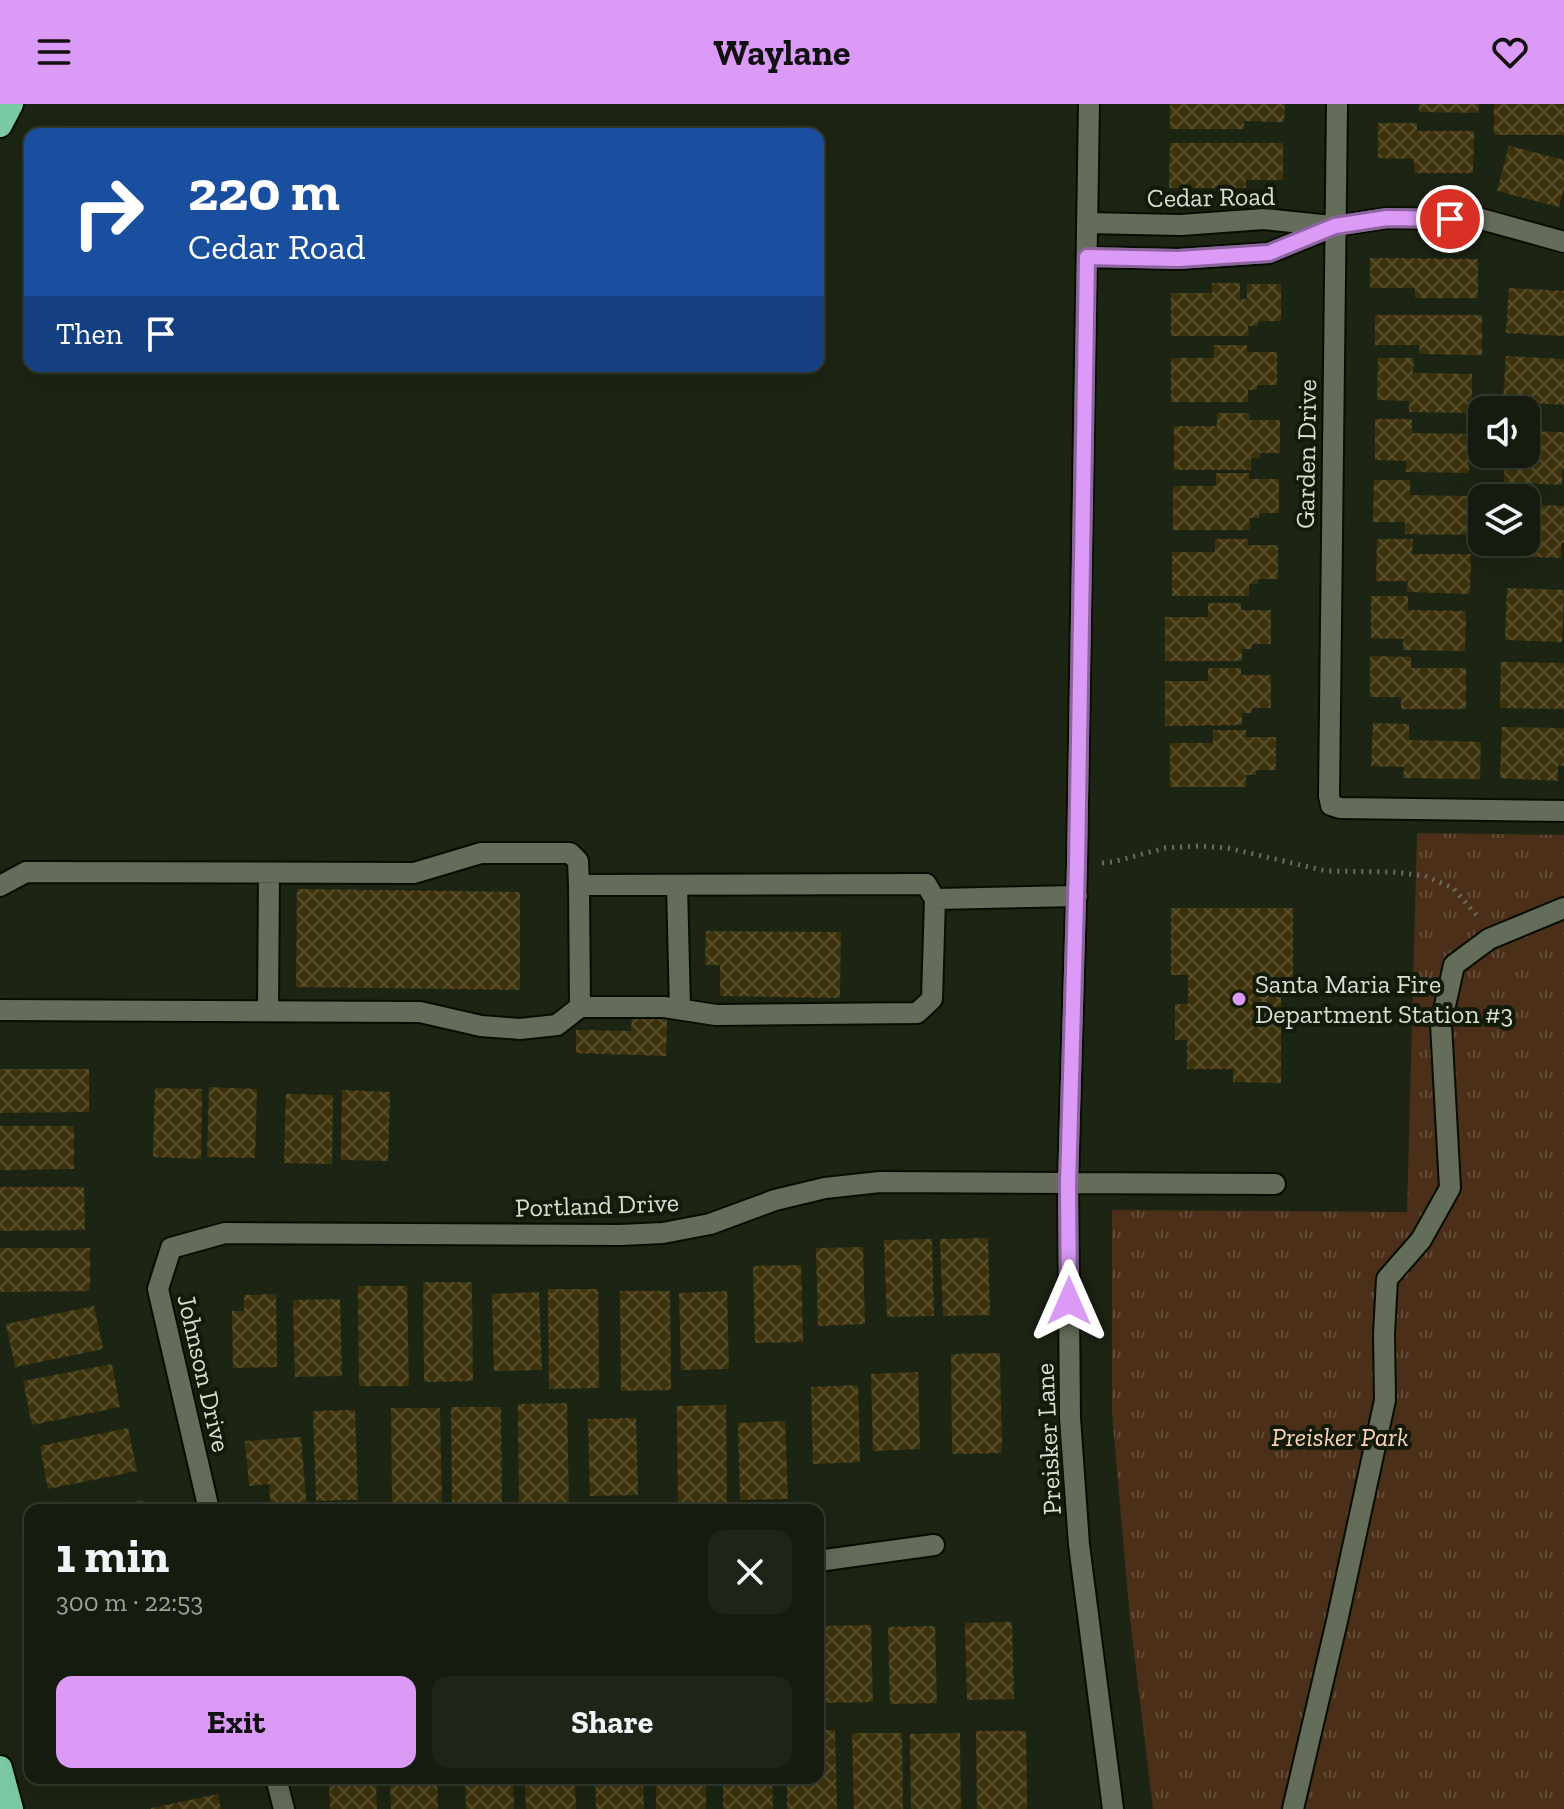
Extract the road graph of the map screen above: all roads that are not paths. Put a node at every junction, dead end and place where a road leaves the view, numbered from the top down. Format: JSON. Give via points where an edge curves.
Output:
{"nodes":[{"id":1,"x":11,"y":104,"type":"edge"},
{"id":2,"x":1089,"y":104,"type":"edge"},
{"id":3,"x":1337,"y":104,"type":"edge"},
{"id":4,"x":0,"y":125,"type":"edge"},
{"id":5,"x":1088,"y":223,"type":"junction"},
{"id":6,"x":1335,"y":226,"type":"junction"},
{"id":7,"x":1564,"y":242,"type":"edge"},
{"id":8,"x":1087,"y":257,"type":"junction"},
{"id":9,"x":1564,"y":811,"type":"edge"},
{"id":10,"x":269,"y":873,"type":"junction"},
{"id":11,"x":579,"y":885,"type":"junction"},
{"id":12,"x":677,"y":885,"type":"junction"},
{"id":13,"x":0,"y":886,"type":"edge"},
{"id":14,"x":1077,"y":896,"type":"junction"},
{"id":15,"x":935,"y":899,"type":"junction"},
{"id":16,"x":1564,"y":908,"type":"edge"},
{"id":17,"x":580,"y":1007,"type":"junction"},
{"id":18,"x":680,"y":1009,"type":"junction"},
{"id":19,"x":0,"y":1010,"type":"edge"},
{"id":20,"x":268,"y":1011,"type":"junction"},
{"id":21,"x":1068,"y":1184,"type":"junction"},
{"id":22,"x":1275,"y":1184,"type":"dead end"},
{"id":23,"x":171,"y":1248,"type":"joint"},
{"id":24,"x":208,"y":1504,"type":"edge"},
{"id":25,"x":934,"y":1545,"type":"dead end"},
{"id":26,"x":824,"y":1560,"type":"edge"},
{"id":27,"x":0,"y":1768,"type":"edge"},
{"id":28,"x":278,"y":1784,"type":"edge"},
{"id":29,"x":11,"y":1809,"type":"edge"},
{"id":30,"x":284,"y":1809,"type":"edge"},
{"id":31,"x":1113,"y":1809,"type":"edge"},
{"id":32,"x":1293,"y":1809,"type":"edge"}],
"edges":[{"from":1,"to":4,"type":"highway"},
{"from":2,"to":5,"type":"street","name":"Preisker Lane"},
{"from":3,"to":6,"type":"street","name":"Garden Drive"},
{"from":5,"to":6,"type":"street","name":"Cedar Road","via":[[1181,225],[1264,219]]},
{"from":5,"to":8,"type":"street","name":"Preisker Lane"},
{"from":6,"to":7,"type":"street","name":"Cedar Road","via":[[1387,218],[1481,219]]},
{"from":6,"to":8,"type":"street","name":"Cedar Road","via":[[1269,253]]},
{"from":6,"to":9,"type":"street","name":"Garden Drive","via":[[1331,805]]},
{"from":8,"to":14,"type":"street","name":"Preisker Lane"},
{"from":10,"to":11,"type":"street","via":[[414,873],[481,853],[570,853],[578,861]]},
{"from":10,"to":13,"type":"street","via":[[26,872]]},
{"from":10,"to":20,"type":"street"},
{"from":11,"to":12,"type":"street"},
{"from":11,"to":17,"type":"street"},
{"from":12,"to":15,"type":"street","via":[[926,884]]},
{"from":12,"to":18,"type":"street"},
{"from":14,"to":15,"type":"street"},
{"from":14,"to":21,"type":"street","name":"Preisker Lane"},
{"from":15,"to":18,"type":"street","via":[[932,999],[917,1013],[716,1015]]},
{"from":16,"to":32,"type":"street","via":[[1489,939],[1454,965],[1441,1024],[1450,1188],[1421,1240],[1387,1279],[1385,1400]]},
{"from":17,"to":18,"type":"street"},
{"from":17,"to":20,"type":"street","via":[[557,1025],[520,1029],[420,1012]]},
{"from":19,"to":20,"type":"street"},
{"from":21,"to":22,"type":"street","name":"Portland Drive"},
{"from":21,"to":23,"type":"street","name":"Portland Drive","via":[[880,1182],[825,1188],[663,1233],[225,1233]]},
{"from":21,"to":31,"type":"street","name":"Preisker Lane","via":[[1071,1434],[1079,1545]]},
{"from":23,"to":24,"type":"street","name":"Johnson Drive","via":[[158,1289]]},
{"from":25,"to":26,"type":"street"},
{"from":27,"to":29,"type":"highway"},
{"from":28,"to":30,"type":"street"}]}
